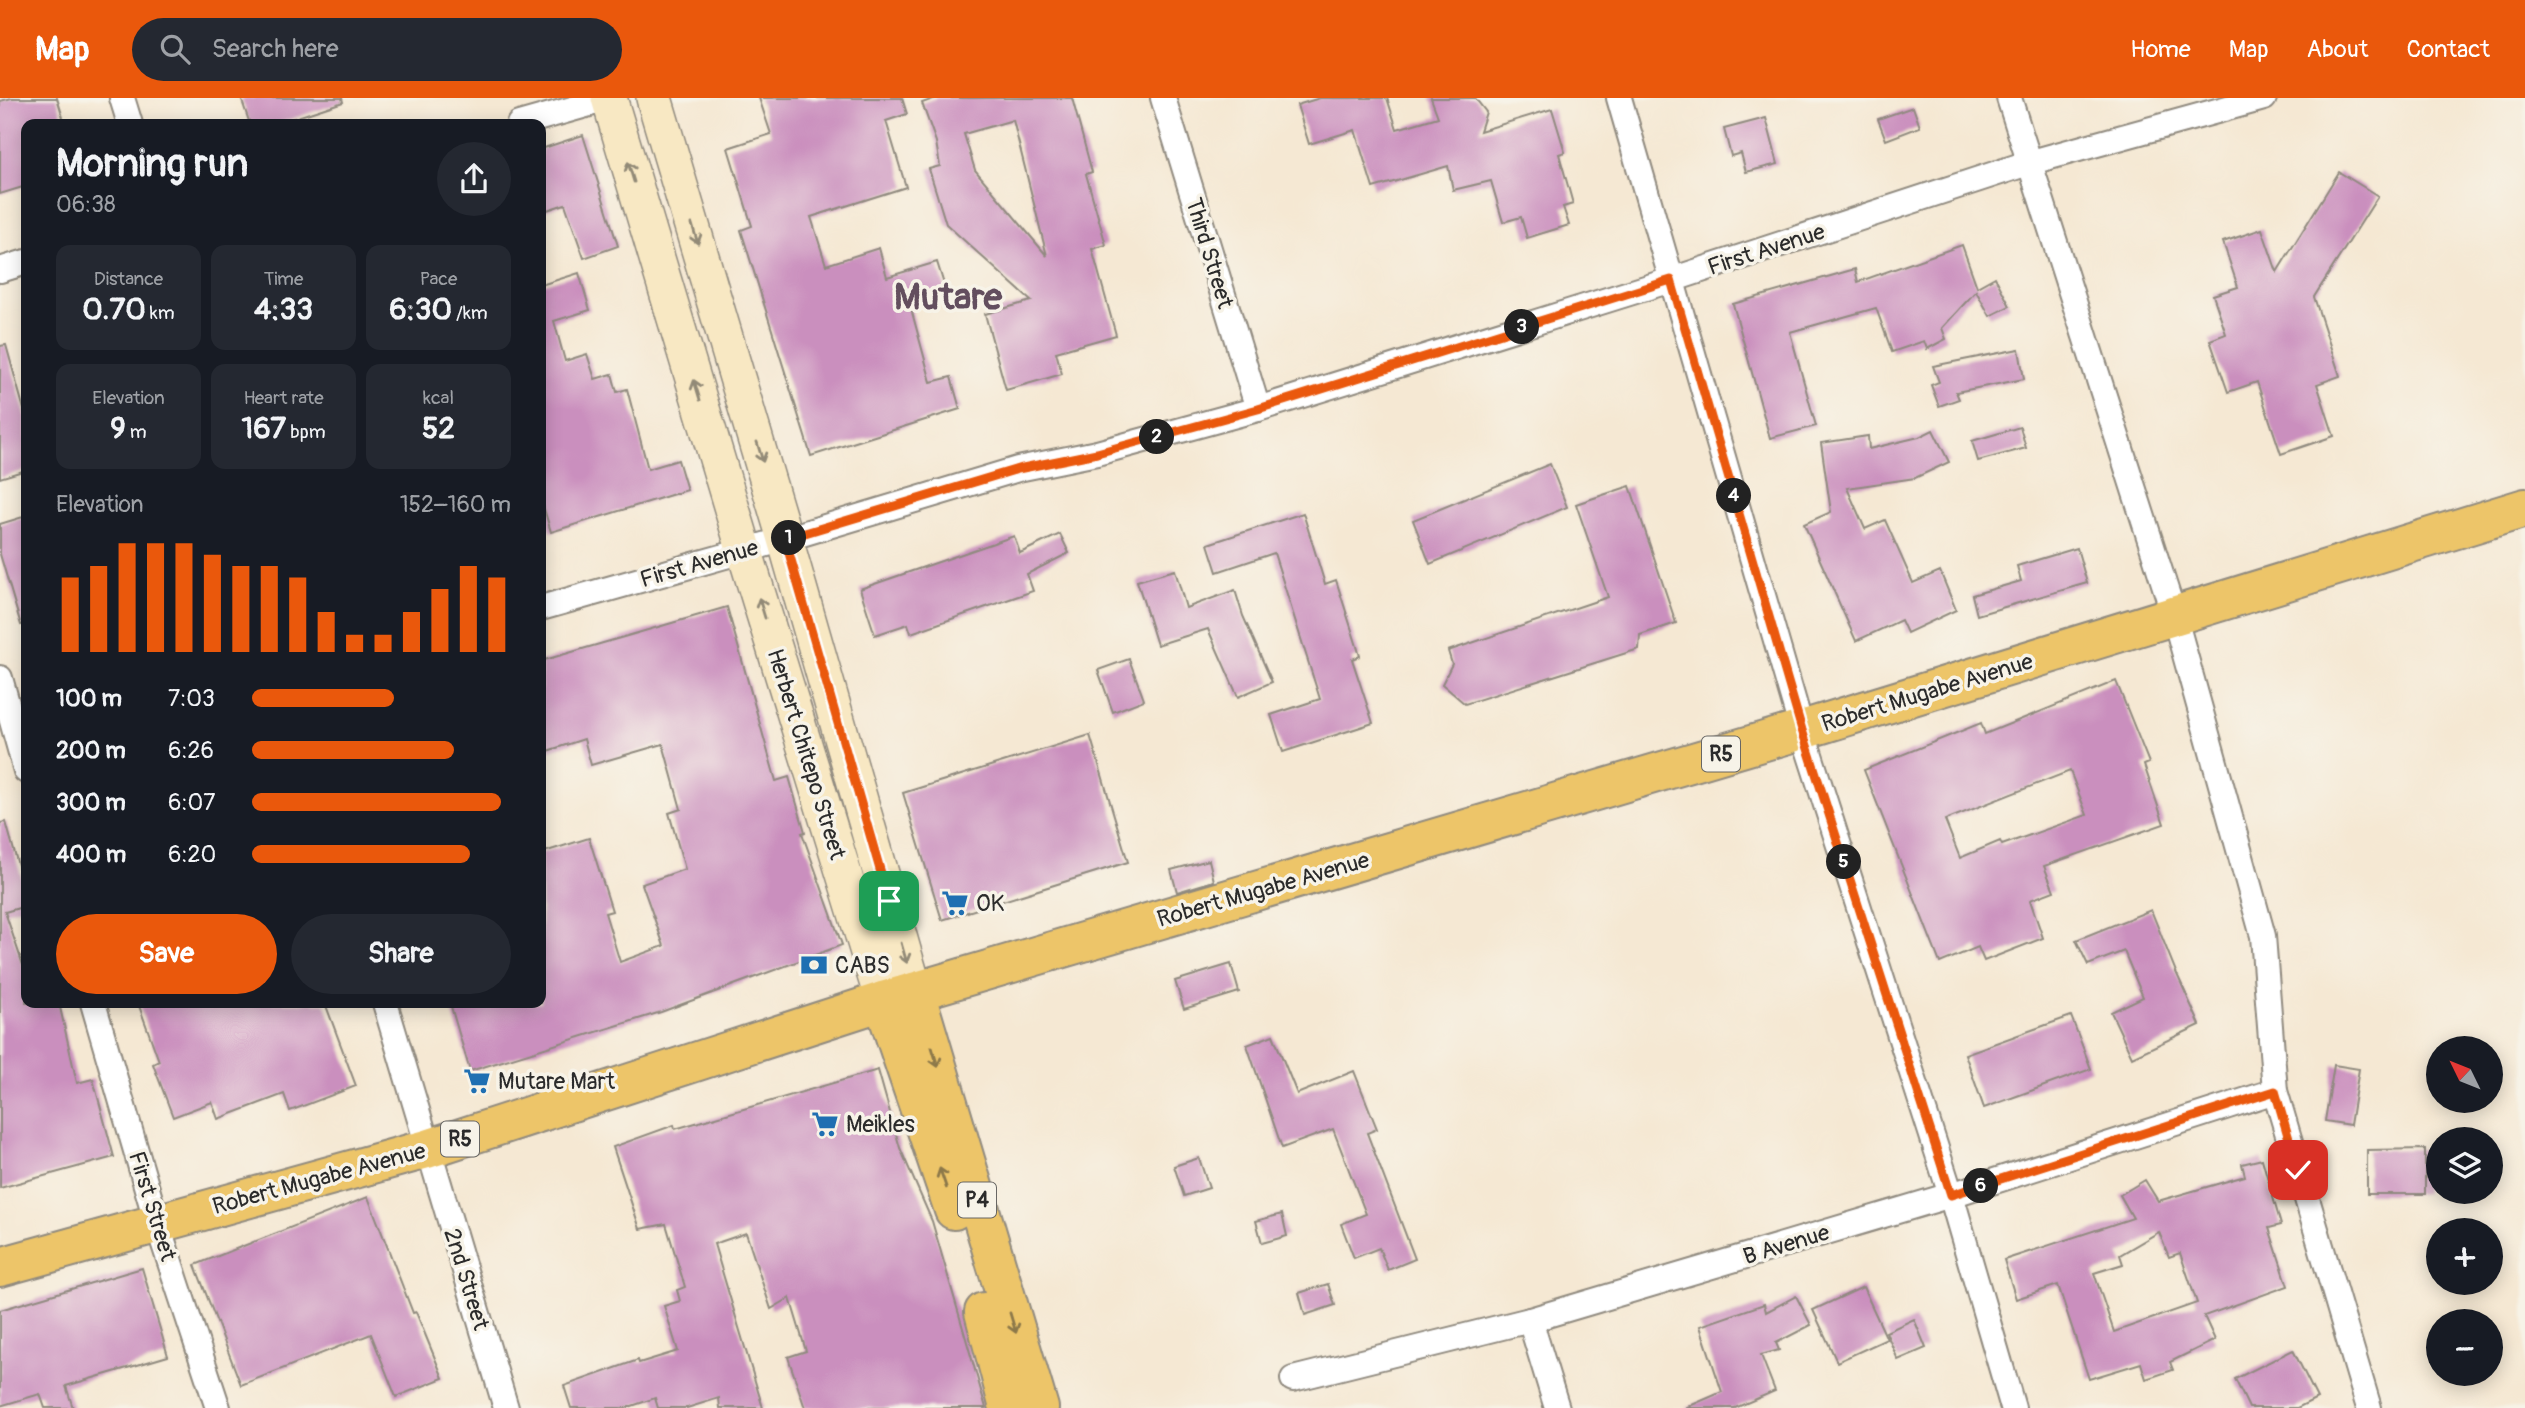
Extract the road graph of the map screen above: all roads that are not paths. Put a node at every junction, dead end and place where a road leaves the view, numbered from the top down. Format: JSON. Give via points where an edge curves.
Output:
{"nodes":[{"id":1,"x":122,"y":98,"type":"edge"},
{"id":2,"x":610,"y":98,"type":"edge"},
{"id":3,"x":654,"y":98,"type":"edge"},
{"id":4,"x":1163,"y":98,"type":"edge"},
{"id":5,"x":1619,"y":98,"type":"edge"},
{"id":6,"x":2009,"y":98,"type":"edge"},
{"id":7,"x":2264,"y":98,"type":"edge"},
{"id":8,"x":128,"y":119,"type":"edge"},
{"id":9,"x":536,"y":119,"type":"edge"},
{"id":10,"x":2028,"y":163,"type":"junction"},
{"id":11,"x":21,"y":264,"type":"edge"},
{"id":12,"x":0,"y":270,"type":"edge"},
{"id":13,"x":1671,"y":280,"type":"junction"},
{"id":14,"x":1258,"y":409,"type":"junction"},
{"id":15,"x":2525,"y":508,"type":"edge"},
{"id":16,"x":785,"y":539,"type":"junction"},
{"id":17,"x":744,"y":549,"type":"junction"},
{"id":18,"x":546,"y":607,"type":"edge"},
{"id":19,"x":2174,"y":615,"type":"junction"},
{"id":20,"x":0,"y":678,"type":"edge"},
{"id":21,"x":1802,"y":730,"type":"junction"},
{"id":22,"x":15,"y":748,"type":"edge"},
{"id":23,"x":899,"y":996,"type":"junction"},
{"id":24,"x":94,"y":1008,"type":"edge"},
{"id":25,"x":386,"y":1008,"type":"edge"},
{"id":26,"x":2275,"y":1091,"type":"junction"},
{"id":27,"x":427,"y":1149,"type":"junction"},
{"id":28,"x":1951,"y":1195,"type":"junction"},
{"id":29,"x":157,"y":1223,"type":"junction"},
{"id":30,"x":0,"y":1267,"type":"edge"},
{"id":31,"x":1530,"y":1320,"type":"junction"},
{"id":32,"x":1293,"y":1379,"type":"dead end"},
{"id":33,"x":218,"y":1408,"type":"edge"},
{"id":34,"x":506,"y":1408,"type":"edge"},
{"id":35,"x":1009,"y":1408,"type":"edge"},
{"id":36,"x":1039,"y":1408,"type":"edge"},
{"id":37,"x":1557,"y":1408,"type":"edge"},
{"id":38,"x":2013,"y":1408,"type":"edge"},
{"id":39,"x":2369,"y":1408,"type":"edge"}],
"edges":[{"from":1,"to":8,"type":"street"},
{"from":2,"to":9,"type":"street"},
{"from":17,"to":2,"type":"main road","name":"Herbert Chitepo Street","one_way":true},
{"from":3,"to":16,"type":"main road","name":"Herbert Chitepo Street","one_way":true},
{"from":4,"to":14,"type":"street","name":"Third Street"},
{"from":5,"to":13,"type":"street"},
{"from":6,"to":10,"type":"street"},
{"from":7,"to":10,"type":"street","name":"First Avenue"},
{"from":10,"to":13,"type":"street","name":"First Avenue"},
{"from":10,"to":19,"type":"street"},
{"from":11,"to":12,"type":"street"},
{"from":13,"to":14,"type":"street","name":"First Avenue"},
{"from":13,"to":21,"type":"street"},
{"from":14,"to":16,"type":"street","name":"First Avenue","via":[[1097,453],[1018,469]]},
{"from":15,"to":19,"type":"highway","name":"Robert Mugabe Avenue","number":"R5"},
{"from":16,"to":17,"type":"street","name":"First Avenue"},
{"from":16,"to":23,"type":"main road","name":"Herbert Chitepo Street","one_way":true},
{"from":17,"to":18,"type":"street","name":"First Avenue"},
{"from":23,"to":17,"type":"main road","name":"Herbert Chitepo Street","one_way":true},
{"from":19,"to":21,"type":"highway","name":"Robert Mugabe Avenue","number":"R5"},
{"from":19,"to":26,"type":"street","via":[[2263,936]]},
{"from":20,"to":22,"type":"street"},
{"from":21,"to":23,"type":"highway","name":"Robert Mugabe Avenue","number":"R5"},
{"from":21,"to":28,"type":"street"},
{"from":23,"to":27,"type":"highway","name":"Robert Mugabe Avenue","number":"R5"},
{"from":35,"to":23,"type":"highway","name":"Herbert Chitepo Street","number":"P4","one_way":true},
{"from":23,"to":36,"type":"highway","name":"Herbert Chitepo Street","number":"P4","one_way":true},
{"from":24,"to":29,"type":"street","name":"First Street"},
{"from":25,"to":27,"type":"street","name":"2nd Street"},
{"from":26,"to":28,"type":"street","name":"B Avenue"},
{"from":26,"to":39,"type":"street"},
{"from":27,"to":29,"type":"highway","name":"Robert Mugabe Avenue","number":"R5"},
{"from":27,"to":34,"type":"street","name":"2nd Street"},
{"from":28,"to":31,"type":"street","name":"B Avenue"},
{"from":28,"to":38,"type":"street"},
{"from":29,"to":30,"type":"highway","name":"Robert Mugabe Avenue","number":"R5"},
{"from":29,"to":33,"type":"street","name":"First Street"},
{"from":31,"to":32,"type":"street","name":"B Avenue"},
{"from":31,"to":37,"type":"street"}]}
